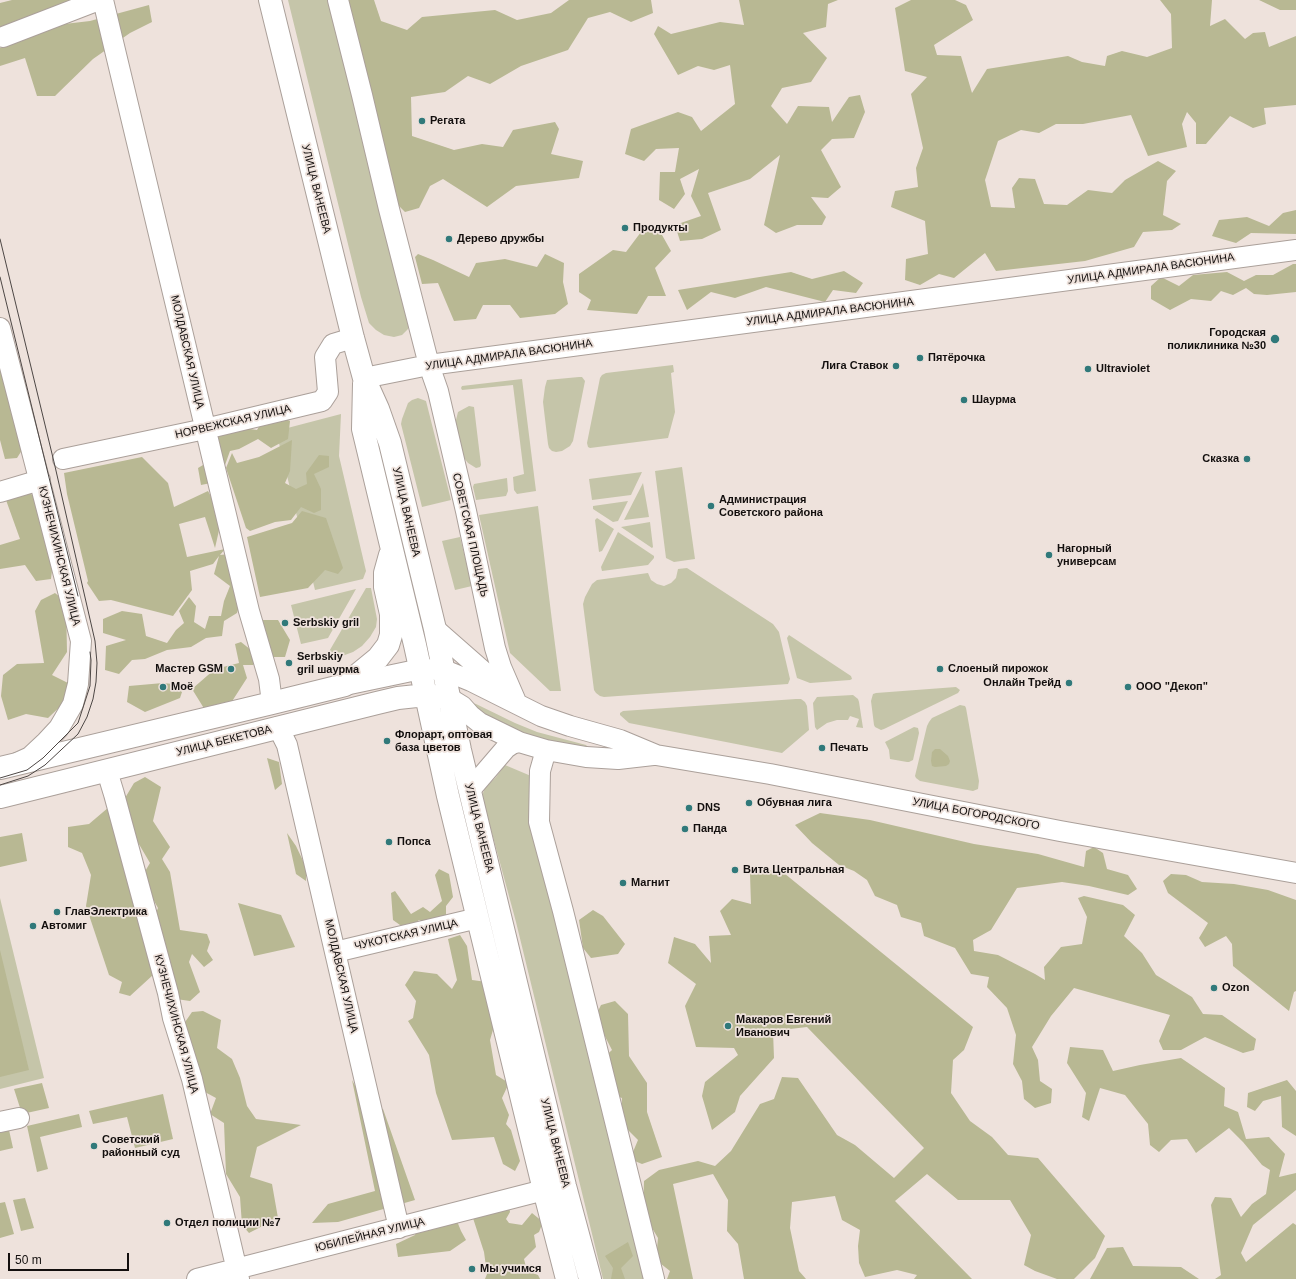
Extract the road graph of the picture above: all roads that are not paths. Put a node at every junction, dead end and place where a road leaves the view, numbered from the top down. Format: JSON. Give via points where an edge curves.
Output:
{"nodes":[{"id":1,"x":99,"y":0,"type":"edge"},
{"id":2,"x":103,"y":0,"type":"edge"},
{"id":3,"x":270,"y":0,"type":"edge"},
{"id":4,"x":338,"y":0,"type":"edge"},
{"id":5,"x":3,"y":37,"type":"dead end"},
{"id":6,"x":1296,"y":250,"type":"edge"},
{"id":7,"x":0,"y":328,"type":"edge"},
{"id":8,"x":353,"y":338,"type":"junction"},
{"id":9,"x":429,"y":365,"type":"junction"},
{"id":10,"x":364,"y":378,"type":"junction"},
{"id":11,"x":206,"y":429,"type":"junction"},
{"id":12,"x":63,"y":460,"type":"dead end"},
{"id":13,"x":40,"y":480,"type":"junction"},
{"id":14,"x":0,"y":492,"type":"edge"},
{"id":15,"x":391,"y":544,"type":"junction"},
{"id":16,"x":435,"y":629,"type":"junction"},
{"id":17,"x":421,"y":669,"type":"junction"},
{"id":18,"x":444,"y":670,"type":"junction"},
{"id":19,"x":345,"y":685,"type":"junction"},
{"id":20,"x":426,"y":695,"type":"junction"},
{"id":21,"x":449,"y":698,"type":"junction"},
{"id":22,"x":272,"y":704,"type":"junction"},
{"id":23,"x":517,"y":704,"type":"junction"},
{"id":24,"x":278,"y":727,"type":"junction"},
{"id":25,"x":519,"y":742,"type":"junction"},
{"id":26,"x":546,"y":750,"type":"junction"},
{"id":27,"x":656,"y":755,"type":"junction"},
{"id":28,"x":8,"y":766,"type":"edge"},
{"id":29,"x":107,"y":771,"type":"junction"},
{"id":30,"x":470,"y":790,"type":"junction"},
{"id":31,"x":0,"y":797,"type":"edge"},
{"id":32,"x":1296,"y":873,"type":"edge"},
{"id":33,"x":478,"y":918,"type":"junction"},
{"id":34,"x":335,"y":952,"type":"junction"},
{"id":35,"x":544,"y":1190,"type":"junction"},
{"id":36,"x":399,"y":1228,"type":"junction"},
{"id":37,"x":238,"y":1274,"type":"edge"},
{"id":38,"x":197,"y":1279,"type":"edge"},
{"id":39,"x":567,"y":1279,"type":"edge"},
{"id":40,"x":590,"y":1279,"type":"edge"},
{"id":41,"x":654,"y":1279,"type":"edge"}],
"edges":[{"from":1,"to":5,"type":"street"},
{"from":2,"to":11,"type":"street","name":"МОЛДАВСКАЯ УЛИЦА"},
{"from":3,"to":8,"type":"main road","name":"УЛИЦА ВАНЕЕВА"},
{"from":4,"to":9,"type":"street"},
{"from":6,"to":9,"type":"street","name":"УЛИЦА АДМИРАЛА ВАСЮНИНА"},
{"from":7,"to":13,"type":"street","name":"КУЗНЕЧИХИНСКАЯ УЛИЦА"},
{"from":8,"to":10,"type":"main road","name":"УЛИЦА ВАНЕЕВА"},
{"from":8,"to":11,"type":"street","name":"НОРВЕЖСКАЯ УЛИЦА","via":[[333,344],[325,357],[328,392],[322,401]]},
{"from":9,"to":10,"type":"street","name":"УЛИЦА АДМИРАЛА ВАСЮНИНА"},
{"from":9,"to":23,"type":"street","name":"СОВЕТСКАЯ ПЛОЩАДЬ","via":[[438,391],[466,511],[495,648]]},
{"from":10,"to":15,"type":"main road","name":"УЛИЦА ВАНЕЕВА","via":[[363,429]]},
{"from":10,"to":16,"type":"main road","name":"УЛИЦА ВАНЕЕВА","via":[[390,443]]},
{"from":11,"to":12,"type":"street","name":"НОРВЕЖСКАЯ УЛИЦА"},
{"from":11,"to":22,"type":"street","name":"МОЛДАВСКАЯ УЛИЦА","via":[[249,611],[269,679]]},
{"from":13,"to":14,"type":"street"},
{"from":13,"to":28,"type":"street","name":"КУЗНЕЧИХИНСКАЯ УЛИЦА","via":[[81,641],[78,684],[73,704],[59,728],[30,757]]},
{"from":15,"to":17,"type":"main road","name":"УЛИЦА ВАНЕЕВА"},
{"from":15,"to":19,"type":"main road","via":[[385,573],[385,587],[391,614],[391,635],[388,645],[378,658]]},
{"from":16,"to":18,"type":"main road","name":"УЛИЦА ВАНЕЕВА"},
{"from":16,"to":23,"type":"street"},
{"from":17,"to":18,"type":"street"},
{"from":17,"to":19,"type":"street"},
{"from":17,"to":20,"type":"main road","name":"УЛИЦА ВАНЕЕВА"},
{"from":18,"to":21,"type":"main road","name":"УЛИЦА ВАНЕЕВА"},
{"from":18,"to":23,"type":"street","name":"УЛИЦА БОГОРОДСКОГО"},
{"from":19,"to":22,"type":"main road"},
{"from":20,"to":21,"type":"main road","name":"УЛИЦА БЕКЕТОВА"},
{"from":20,"to":24,"type":"main road","name":"УЛИЦА БЕКЕТОВА","via":[[391,700]]},
{"from":20,"to":33,"type":"main road","name":"УЛИЦА ВАНЕЕВА"},
{"from":21,"to":25,"type":"street","name":"УЛИЦА БОГОРОДСКОГО","via":[[480,723]]},
{"from":21,"to":30,"type":"main road","name":"УЛИЦА ВАНЕЕВА"},
{"from":22,"to":28,"type":"main road"},
{"from":23,"to":27,"type":"street","name":"УЛИЦА БОГОРОДСКОГО","via":[[541,716],[620,740]]},
{"from":24,"to":29,"type":"main road","name":"УЛИЦА БЕКЕТОВА"},
{"from":24,"to":34,"type":"street","name":"МОЛДАВСКАЯ УЛИЦА","via":[[287,745]]},
{"from":25,"to":26,"type":"street","name":"УЛИЦА БОГОРОДСКОГО"},
{"from":25,"to":30,"type":"street","via":[[506,748]]},
{"from":26,"to":27,"type":"street","name":"УЛИЦА БОГОРОДСКОГО","via":[[618,759]]},
{"from":26,"to":41,"type":"street","via":[[540,771],[539,822]]},
{"from":27,"to":32,"type":"street","name":"УЛИЦА БОГОРОДСКОГО"},
{"from":29,"to":31,"type":"main road","name":"УЛИЦА БЕКЕТОВА"},
{"from":29,"to":37,"type":"street","name":"КУЗНЕЧИХИНСКАЯ УЛИЦА","via":[[192,1079]]},
{"from":30,"to":40,"type":"main road","name":"УЛИЦА ВАНЕЕВА","via":[[563,1178]]},
{"from":33,"to":34,"type":"street","name":"ЧУКОТСКАЯ УЛИЦА"},
{"from":33,"to":35,"type":"main road","name":"УЛИЦА ВАНЕЕВА"},
{"from":34,"to":36,"type":"street","name":"МОЛДАВСКАЯ УЛИЦА"},
{"from":35,"to":36,"type":"street","name":"ЮБИЛЕЙНАЯ УЛИЦА"},
{"from":35,"to":39,"type":"main road","name":"УЛИЦА ВАНЕЕВА"},
{"from":36,"to":37,"type":"street","name":"ЮБИЛЕЙНАЯ УЛИЦА"},
{"from":37,"to":38,"type":"street","name":"ЮБИЛЕЙНАЯ УЛИЦА"}]}
